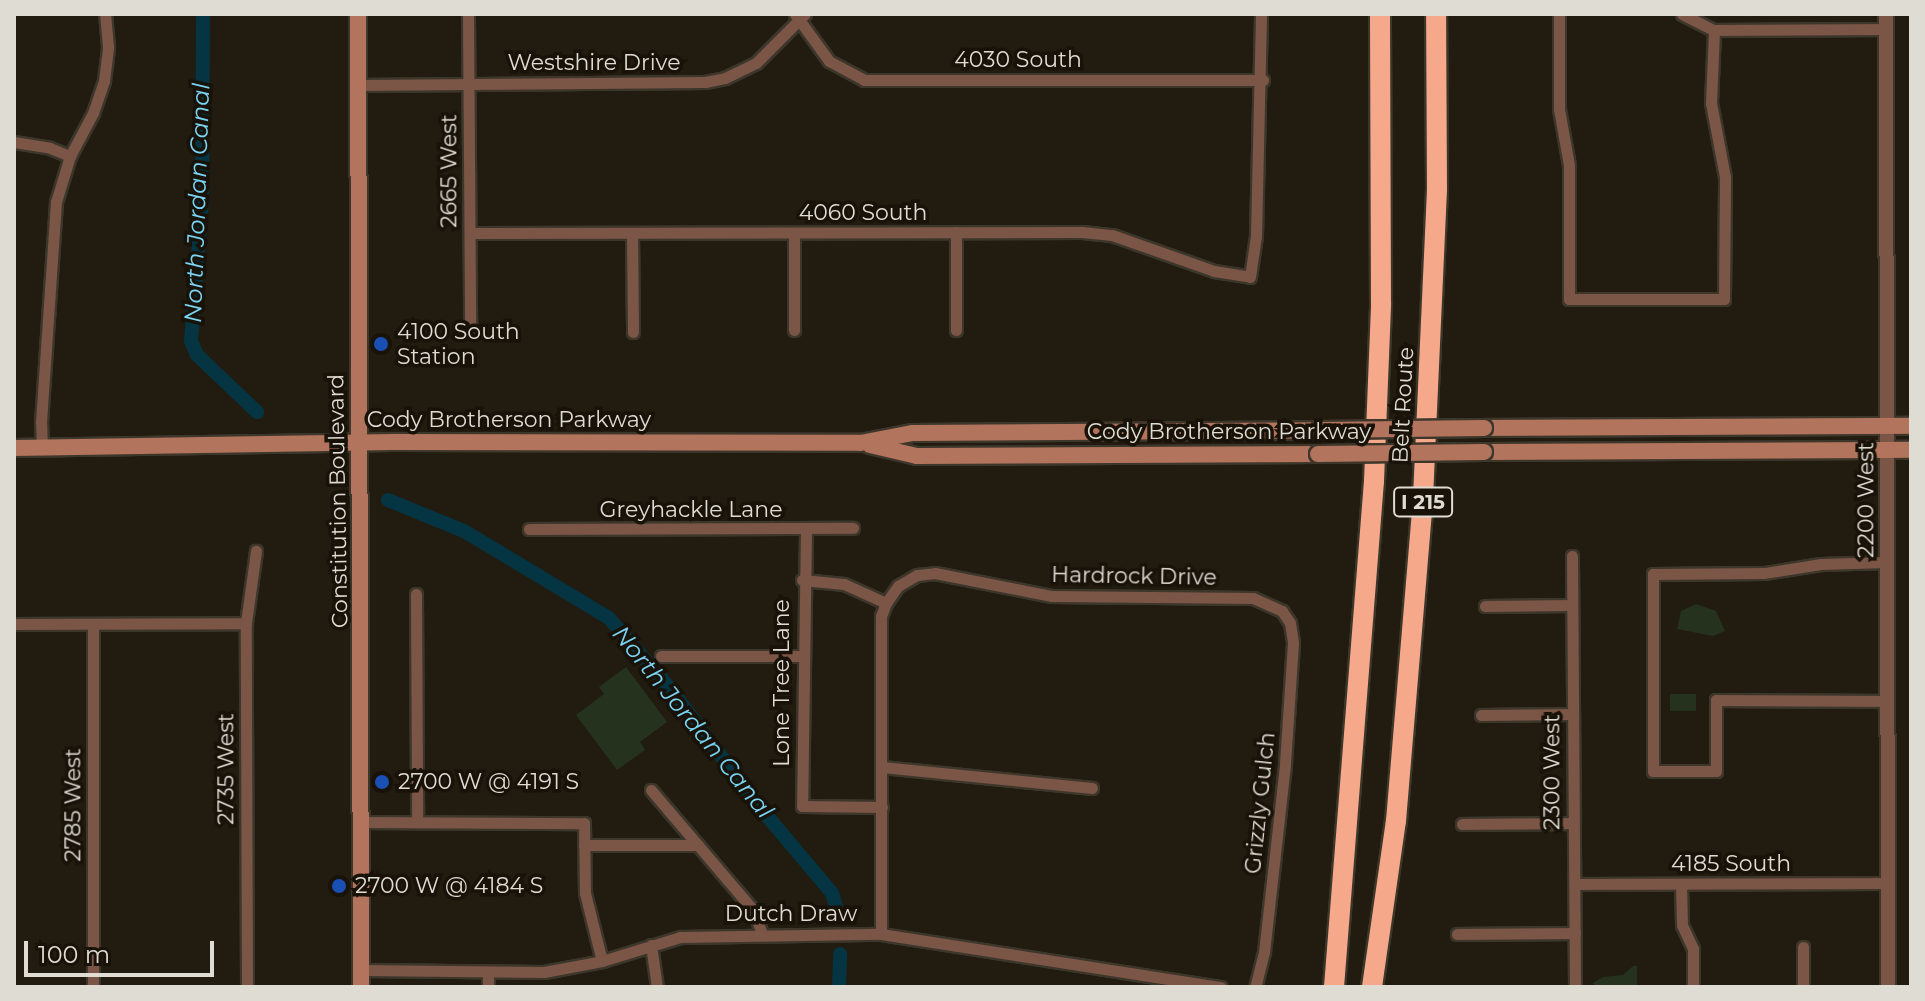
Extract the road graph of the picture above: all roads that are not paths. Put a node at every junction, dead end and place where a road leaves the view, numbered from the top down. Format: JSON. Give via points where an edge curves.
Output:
{"nodes":[{"id":1,"x":105,"y":14,"type":"edge"},
{"id":2,"x":358,"y":14,"type":"edge"},
{"id":3,"x":468,"y":14,"type":"edge"},
{"id":4,"x":1261,"y":14,"type":"edge"},
{"id":5,"x":1380,"y":14,"type":"edge"},
{"id":6,"x":1436,"y":14,"type":"edge"},
{"id":7,"x":1559,"y":14,"type":"edge"},
{"id":8,"x":1682,"y":14,"type":"edge"},
{"id":9,"x":800,"y":16,"type":"edge"},
{"id":10,"x":1886,"y":21,"type":"edge"},
{"id":11,"x":1714,"y":30,"type":"junction"},
{"id":12,"x":1263,"y":80,"type":"junction"},
{"id":13,"x":468,"y":84,"type":"junction"},
{"id":14,"x":358,"y":85,"type":"junction"},
{"id":15,"x":14,"y":142,"type":"edge"},
{"id":16,"x":70,"y":156,"type":"junction"},
{"id":17,"x":956,"y":232,"type":"junction"},
{"id":18,"x":470,"y":233,"type":"junction"},
{"id":19,"x":632,"y":233,"type":"junction"},
{"id":20,"x":794,"y":233,"type":"junction"},
{"id":21,"x":470,"y":327,"type":"dead end"},
{"id":22,"x":794,"y":330,"type":"dead end"},
{"id":23,"x":956,"y":330,"type":"dead end"},
{"id":24,"x":633,"y":332,"type":"dead end"},
{"id":25,"x":1888,"y":425,"type":"junction"},
{"id":26,"x":1911,"y":426,"type":"edge"},
{"id":27,"x":358,"y":443,"type":"junction"},
{"id":28,"x":860,"y":443,"type":"junction"},
{"id":29,"x":14,"y":448,"type":"edge"},
{"id":30,"x":42,"y":448,"type":"junction"},
{"id":31,"x":1888,"y":449,"type":"junction"},
{"id":32,"x":1911,"y":450,"type":"edge"},
{"id":33,"x":853,"y":528,"type":"dead end"},
{"id":34,"x":529,"y":529,"type":"dead end"},
{"id":35,"x":806,"y":530,"type":"junction"},
{"id":36,"x":256,"y":551,"type":"dead end"},
{"id":37,"x":1572,"y":556,"type":"dead end"},
{"id":38,"x":1888,"y":562,"type":"junction"},
{"id":39,"x":802,"y":580,"type":"junction"},
{"id":40,"x":416,"y":594,"type":"dead end"},
{"id":41,"x":886,"y":603,"type":"junction"},
{"id":42,"x":1572,"y":605,"type":"junction"},
{"id":43,"x":1485,"y":606,"type":"dead end"},
{"id":44,"x":246,"y":623,"type":"junction"},
{"id":45,"x":1290,"y":623,"type":"joint"},
{"id":46,"x":14,"y":624,"type":"edge"},
{"id":47,"x":93,"y":624,"type":"junction"},
{"id":48,"x":661,"y":656,"type":"dead end"},
{"id":49,"x":802,"y":656,"type":"junction"},
{"id":50,"x":1888,"y":701,"type":"junction"},
{"id":51,"x":1572,"y":714,"type":"junction"},
{"id":52,"x":1481,"y":715,"type":"dead end"},
{"id":53,"x":882,"y":767,"type":"junction"},
{"id":54,"x":1092,"y":788,"type":"dead end"},
{"id":55,"x":651,"y":790,"type":"dead end"},
{"id":56,"x":882,"y":807,"type":"junction"},
{"id":57,"x":362,"y":822,"type":"junction"},
{"id":58,"x":417,"y":822,"type":"junction"},
{"id":59,"x":1572,"y":823,"type":"junction"},
{"id":60,"x":1462,"y":824,"type":"dead end"},
{"id":61,"x":584,"y":845,"type":"junction"},
{"id":62,"x":698,"y":845,"type":"junction"},
{"id":63,"x":1888,"y":883,"type":"junction"},
{"id":64,"x":1575,"y":884,"type":"junction"},
{"id":65,"x":1681,"y":884,"type":"junction"},
{"id":66,"x":1575,"y":933,"type":"junction"},
{"id":67,"x":762,"y":934,"type":"junction"},
{"id":68,"x":881,"y":934,"type":"junction"},
{"id":69,"x":1457,"y":934,"type":"dead end"},
{"id":70,"x":651,"y":945,"type":"junction"},
{"id":71,"x":1803,"y":947,"type":"dead end"},
{"id":72,"x":602,"y":961,"type":"junction"},
{"id":73,"x":488,"y":973,"type":"junction"},
{"id":74,"x":362,"y":979,"type":"edge"},
{"id":75,"x":1150,"y":982,"type":"edge"},
{"id":76,"x":93,"y":987,"type":"edge"},
{"id":77,"x":247,"y":987,"type":"edge"},
{"id":78,"x":488,"y":987,"type":"edge"},
{"id":79,"x":657,"y":987,"type":"edge"},
{"id":80,"x":1221,"y":987,"type":"edge"},
{"id":81,"x":1255,"y":987,"type":"edge"},
{"id":82,"x":1334,"y":987,"type":"edge"},
{"id":83,"x":1372,"y":987,"type":"edge"},
{"id":84,"x":1575,"y":987,"type":"edge"},
{"id":85,"x":1693,"y":987,"type":"edge"},
{"id":86,"x":1803,"y":987,"type":"edge"},
{"id":87,"x":1888,"y":987,"type":"edge"}],
"edges":[{"from":1,"to":16,"type":"street","via":[[104,81]]},
{"from":2,"to":14,"type":"main road","name":"Constitution Boulevard"},
{"from":3,"to":13,"type":"street","name":"2665 West"},
{"from":4,"to":12,"type":"street"},
{"from":5,"to":82,"type":"highway","name":"Belt Route","number":"I 215","via":[[1378,407]]},
{"from":6,"to":83,"type":"highway","name":"Belt Route","number":"I 215","via":[[1437,189],[1423,498],[1396,821]]},
{"from":7,"to":11,"type":"street","via":[[1559,109],[1569,165],[1569,299],[1724,299],[1725,177],[1711,103]]},
{"from":8,"to":11,"type":"street"},
{"from":9,"to":12,"type":"street","name":"4030 South","via":[[829,61],[864,80]]},
{"from":9,"to":13,"type":"street","name":"Westshire Drive","via":[[756,63],[725,78]]},
{"from":10,"to":11,"type":"street"},
{"from":10,"to":25,"type":"street","name":"2200 West"},
{"from":12,"to":17,"type":"street","name":"4060 South","via":[[1250,277],[1214,271],[1112,235]]},
{"from":13,"to":14,"type":"street","name":"Westshire Drive"},
{"from":13,"to":18,"type":"street","name":"2665 West"},
{"from":14,"to":27,"type":"main road","name":"Constitution Boulevard"},
{"from":15,"to":16,"type":"street"},
{"from":16,"to":30,"type":"street","via":[[54,219]]},
{"from":17,"to":20,"type":"street","name":"4060 South"},
{"from":17,"to":23,"type":"street"},
{"from":18,"to":19,"type":"street","name":"4060 South"},
{"from":18,"to":21,"type":"street","name":"2665 West"},
{"from":19,"to":20,"type":"street","name":"4060 South"},
{"from":19,"to":24,"type":"street"},
{"from":20,"to":22,"type":"street"},
{"from":25,"to":26,"type":"main road","name":"Cody Brotherson Parkway"},
{"from":25,"to":28,"type":"main road","name":"Cody Brotherson Parkway","bridge":true,"via":[[913,433]]},
{"from":25,"to":31,"type":"street","name":"2200 West"},
{"from":27,"to":28,"type":"main road","name":"Cody Brotherson Parkway"},
{"from":27,"to":30,"type":"main road","name":"Cody Brotherson Parkway"},
{"from":27,"to":57,"type":"main road","name":"Constitution Boulevard"},
{"from":28,"to":31,"type":"main road","name":"Cody Brotherson Parkway","bridge":true,"via":[[917,456]]},
{"from":29,"to":30,"type":"main road","name":"Cody Brotherson Parkway"},
{"from":31,"to":32,"type":"main road","name":"Cody Brotherson Parkway"},
{"from":31,"to":38,"type":"street","name":"2200 West"},
{"from":33,"to":35,"type":"street","name":"Greyhackle Lane"},
{"from":34,"to":35,"type":"street","name":"Greyhackle Lane"},
{"from":35,"to":39,"type":"street","name":"Lone Tree Lane"},
{"from":36,"to":44,"type":"street","name":"2735 West"},
{"from":37,"to":42,"type":"street","name":"2300 West"},
{"from":38,"to":50,"type":"street","name":"2200 West"},
{"from":38,"to":50,"type":"street","via":[[1764,573],[1653,574],[1653,771],[1716,771],[1716,700]]},
{"from":39,"to":41,"type":"street","via":[[844,584]]},
{"from":39,"to":49,"type":"street","name":"Lone Tree Lane"},
{"from":40,"to":58,"type":"street"},
{"from":41,"to":45,"type":"street","name":"Hardrock Drive","via":[[907,580],[935,573],[1051,596],[1253,598],[1273,604]]},
{"from":41,"to":53,"type":"street","via":[[881,616]]},
{"from":42,"to":43,"type":"street"},
{"from":42,"to":51,"type":"street","name":"2300 West"},
{"from":44,"to":47,"type":"street"},
{"from":44,"to":77,"type":"street","name":"2735 West"},
{"from":45,"to":81,"type":"street","name":"Grizzly Gulch","via":[[1285,765],[1264,952]]},
{"from":46,"to":47,"type":"street"},
{"from":47,"to":76,"type":"street","name":"2785 West"},
{"from":48,"to":49,"type":"street"},
{"from":49,"to":56,"type":"street","name":"Lone Tree Lane","via":[[802,806]]},
{"from":50,"to":63,"type":"street","name":"2200 West"},
{"from":51,"to":52,"type":"street"},
{"from":51,"to":59,"type":"street","name":"2300 West"},
{"from":53,"to":54,"type":"street"},
{"from":53,"to":56,"type":"street"},
{"from":55,"to":62,"type":"street"},
{"from":56,"to":68,"type":"street"},
{"from":57,"to":58,"type":"street"},
{"from":57,"to":74,"type":"main road","name":"Constitution Boulevard"},
{"from":58,"to":61,"type":"street","via":[[584,823]]},
{"from":59,"to":60,"type":"street"},
{"from":59,"to":64,"type":"street","name":"2300 West"},
{"from":61,"to":62,"type":"street"},
{"from":61,"to":72,"type":"street","via":[[587,908]]},
{"from":62,"to":67,"type":"street","via":[[754,911]]},
{"from":63,"to":65,"type":"street","name":"4185 South"},
{"from":63,"to":87,"type":"street","name":"2200 West"},
{"from":64,"to":65,"type":"street","name":"4185 South"},
{"from":64,"to":66,"type":"street","name":"2300 West"},
{"from":65,"to":85,"type":"street","via":[[1682,925],[1693,949]]},
{"from":66,"to":69,"type":"street"},
{"from":66,"to":84,"type":"street","name":"2300 West"},
{"from":67,"to":68,"type":"street","name":"Dutch Draw"},
{"from":67,"to":70,"type":"street","name":"Dutch Draw","via":[[704,935]]},
{"from":68,"to":75,"type":"street","name":"Dutch Draw"},
{"from":70,"to":72,"type":"street","name":"Dutch Draw"},
{"from":70,"to":79,"type":"street"},
{"from":71,"to":86,"type":"street"},
{"from":72,"to":73,"type":"street","name":"Dutch Draw","via":[[544,972]]},
{"from":73,"to":74,"type":"street","name":"Dutch Draw"},
{"from":73,"to":78,"type":"street"},
{"from":75,"to":80,"type":"street","name":"Dutch Draw"}]}
